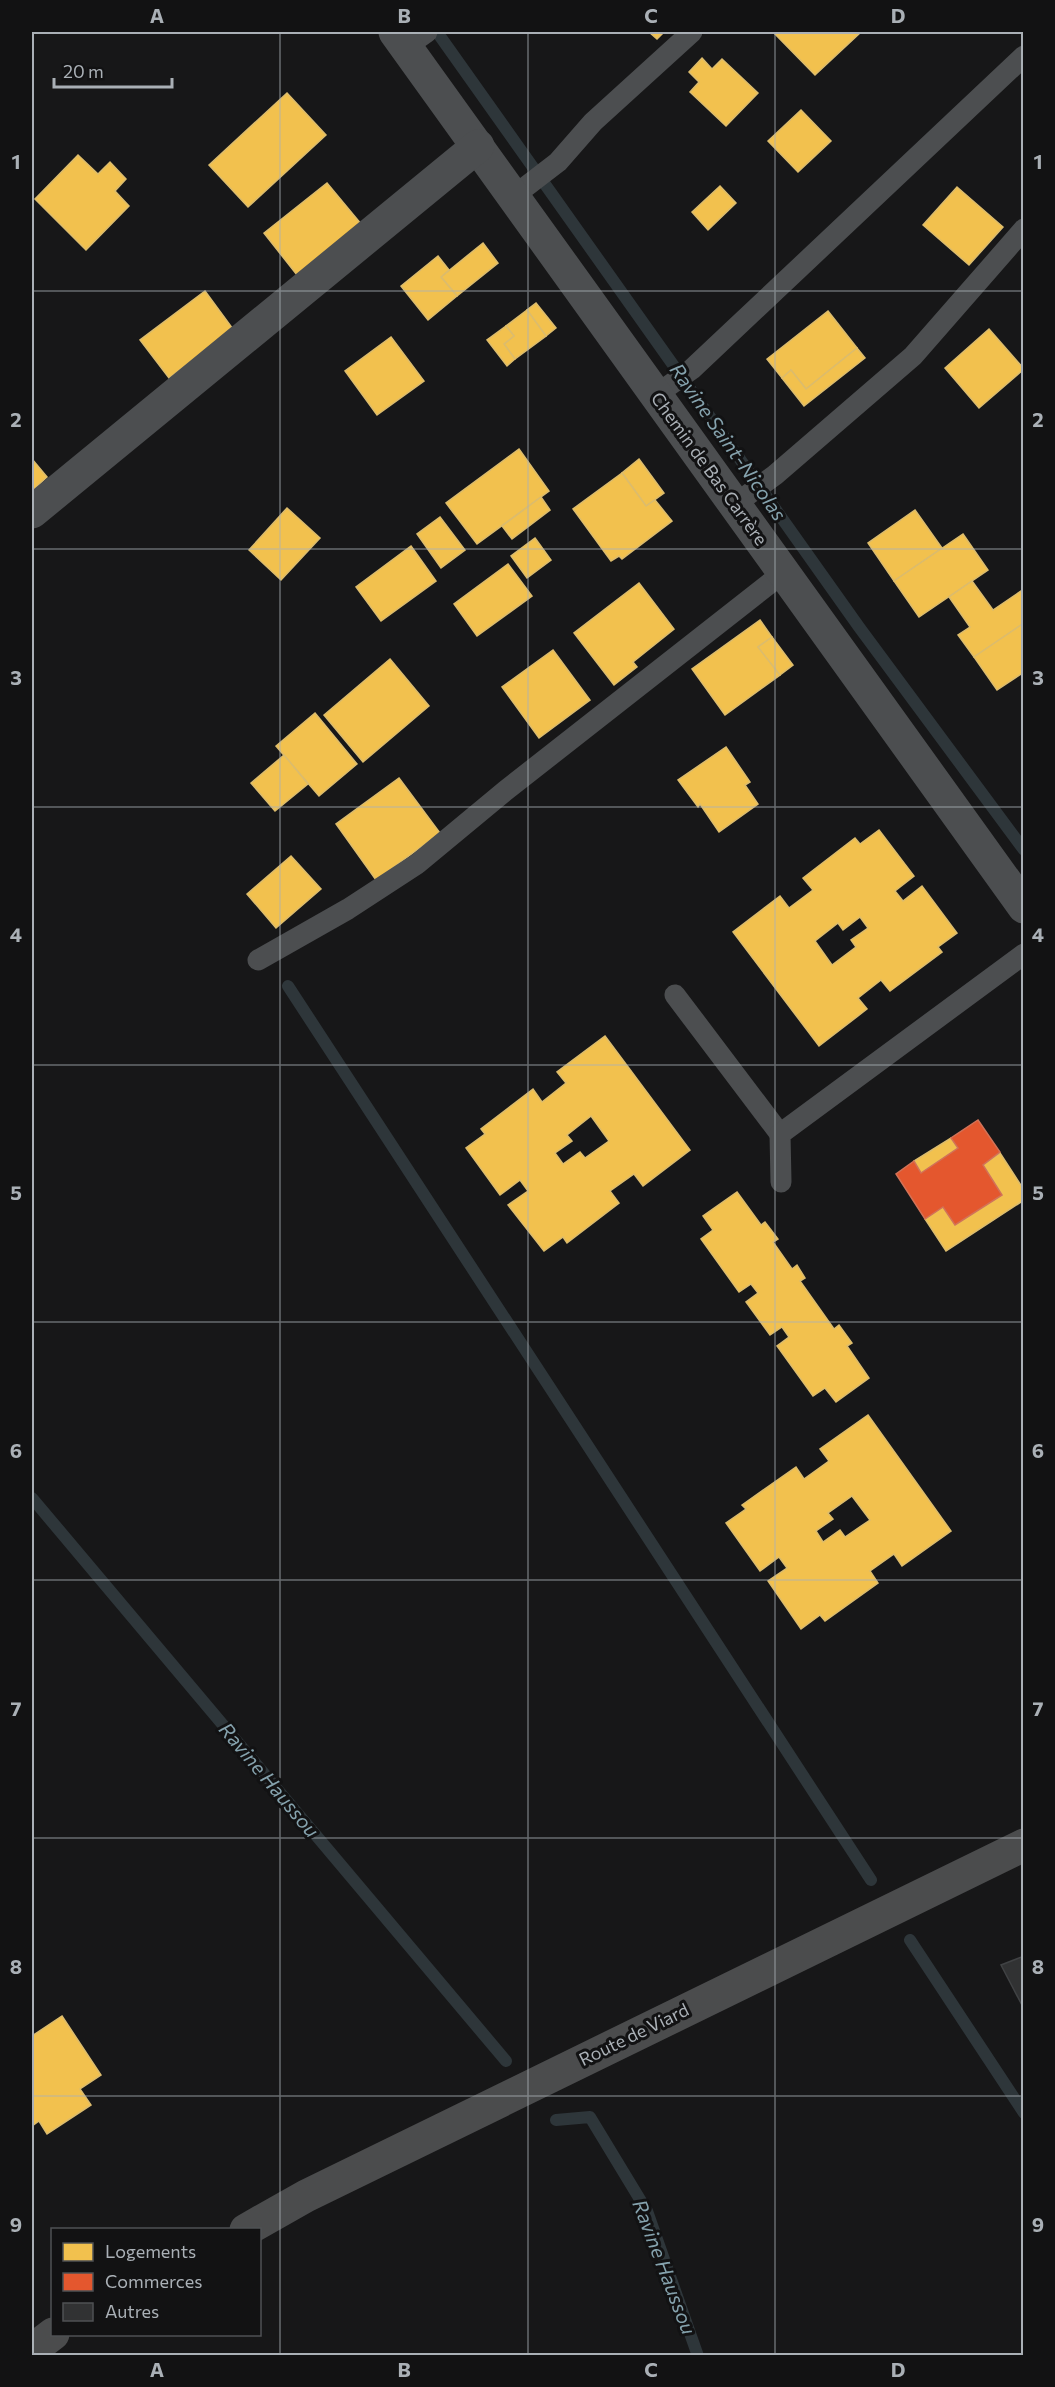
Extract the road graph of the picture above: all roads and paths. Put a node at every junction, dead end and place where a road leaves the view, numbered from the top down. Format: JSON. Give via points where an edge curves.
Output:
{"nodes":[{"id":1,"x":692,"y":32,"type":"edge"},
{"id":2,"x":413,"y":36,"type":"edge"},
{"id":3,"x":1023,"y":56,"type":"edge"},
{"id":4,"x":478,"y":146,"type":"junction"},
{"id":5,"x":523,"y":188,"type":"junction"},
{"id":6,"x":1023,"y":229,"type":"edge"},
{"id":7,"x":663,"y":390,"type":"junction"},
{"id":8,"x":741,"y":500,"type":"junction"},
{"id":9,"x":32,"y":512,"type":"edge"},
{"id":10,"x":783,"y":573,"type":"junction"},
{"id":11,"x":1023,"y":907,"type":"edge"},
{"id":12,"x":1023,"y":954,"type":"edge"},
{"id":13,"x":258,"y":960,"type":"dead end"},
{"id":14,"x":675,"y":995,"type":"dead end"},
{"id":15,"x":780,"y":1134,"type":"junction"},
{"id":16,"x":781,"y":1182,"type":"dead end"},
{"id":17,"x":1023,"y":1845,"type":"edge"},
{"id":18,"x":248,"y":2228,"type":"edge"}],
"edges":[{"from":1,"to":5,"type":"lane","via":[[593,122],[558,162]]},
{"from":2,"to":4,"type":"street","name":"Chemin de Bas Carrère"},
{"from":3,"to":7,"type":"lane","via":[[692,369]]},
{"from":4,"to":5,"type":"street","name":"Chemin de Bas Carrère"},
{"from":4,"to":9,"type":"street"},
{"from":5,"to":7,"type":"street","name":"Chemin de Bas Carrère"},
{"from":6,"to":8,"type":"lane","via":[[913,356]]},
{"from":7,"to":8,"type":"street","name":"Chemin de Bas Carrère"},
{"from":8,"to":10,"type":"street","name":"Chemin de Bas Carrère"},
{"from":10,"to":11,"type":"street","name":"Chemin de Bas Carrère"},
{"from":10,"to":13,"type":"lane","via":[[417,864]]},
{"from":12,"to":15,"type":"lane"},
{"from":14,"to":15,"type":"lane"},
{"from":15,"to":16,"type":"lane"},
{"from":17,"to":18,"type":"main road","name":"Route de Viard"}]}
